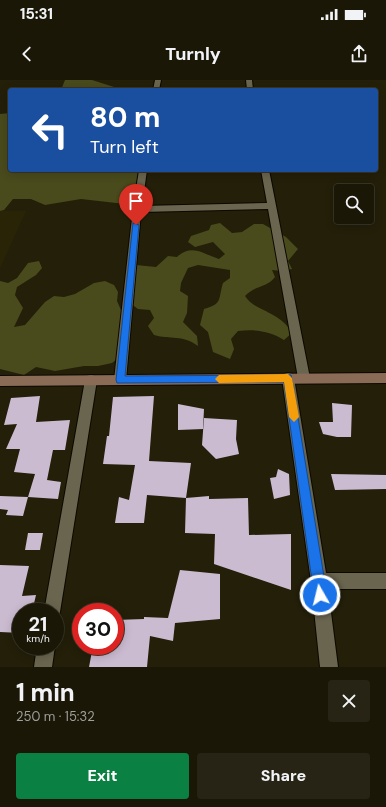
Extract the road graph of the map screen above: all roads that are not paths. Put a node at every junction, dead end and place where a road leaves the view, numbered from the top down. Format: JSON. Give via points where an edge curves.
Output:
{"nodes":[{"id":1,"x":143,"y":172,"type":"edge"},
{"id":2,"x":265,"y":172,"type":"edge"},
{"id":3,"x":272,"y":206,"type":"junction"},
{"id":4,"x":137,"y":209,"type":"junction"},
{"id":5,"x":288,"y":378,"type":"junction"},
{"id":6,"x":304,"y":378,"type":"junction"},
{"id":7,"x":386,"y":378,"type":"edge"},
{"id":8,"x":91,"y":380,"type":"junction"},
{"id":9,"x":120,"y":380,"type":"junction"},
{"id":10,"x":0,"y":381,"type":"edge"},
{"id":11,"x":319,"y":581,"type":"junction"},
{"id":12,"x":386,"y":581,"type":"edge"},
{"id":13,"x":54,"y":603,"type":"edge"},
{"id":14,"x":44,"y":655,"type":"edge"},
{"id":15,"x":42,"y":667,"type":"edge"},
{"id":16,"x":329,"y":667,"type":"edge"}],
"edges":[{"from":1,"to":4,"type":"street"},
{"from":2,"to":3,"type":"street"},
{"from":3,"to":4,"type":"street"},
{"from":3,"to":6,"type":"street"},
{"from":4,"to":9,"type":"street"},
{"from":5,"to":6,"type":"street"},
{"from":5,"to":9,"type":"street"},
{"from":5,"to":11,"type":"street"},
{"from":6,"to":7,"type":"street"},
{"from":8,"to":9,"type":"street"},
{"from":8,"to":10,"type":"street"},
{"from":8,"to":13,"type":"street"},
{"from":11,"to":12,"type":"street"},
{"from":11,"to":16,"type":"street"},
{"from":14,"to":15,"type":"street"}]}
